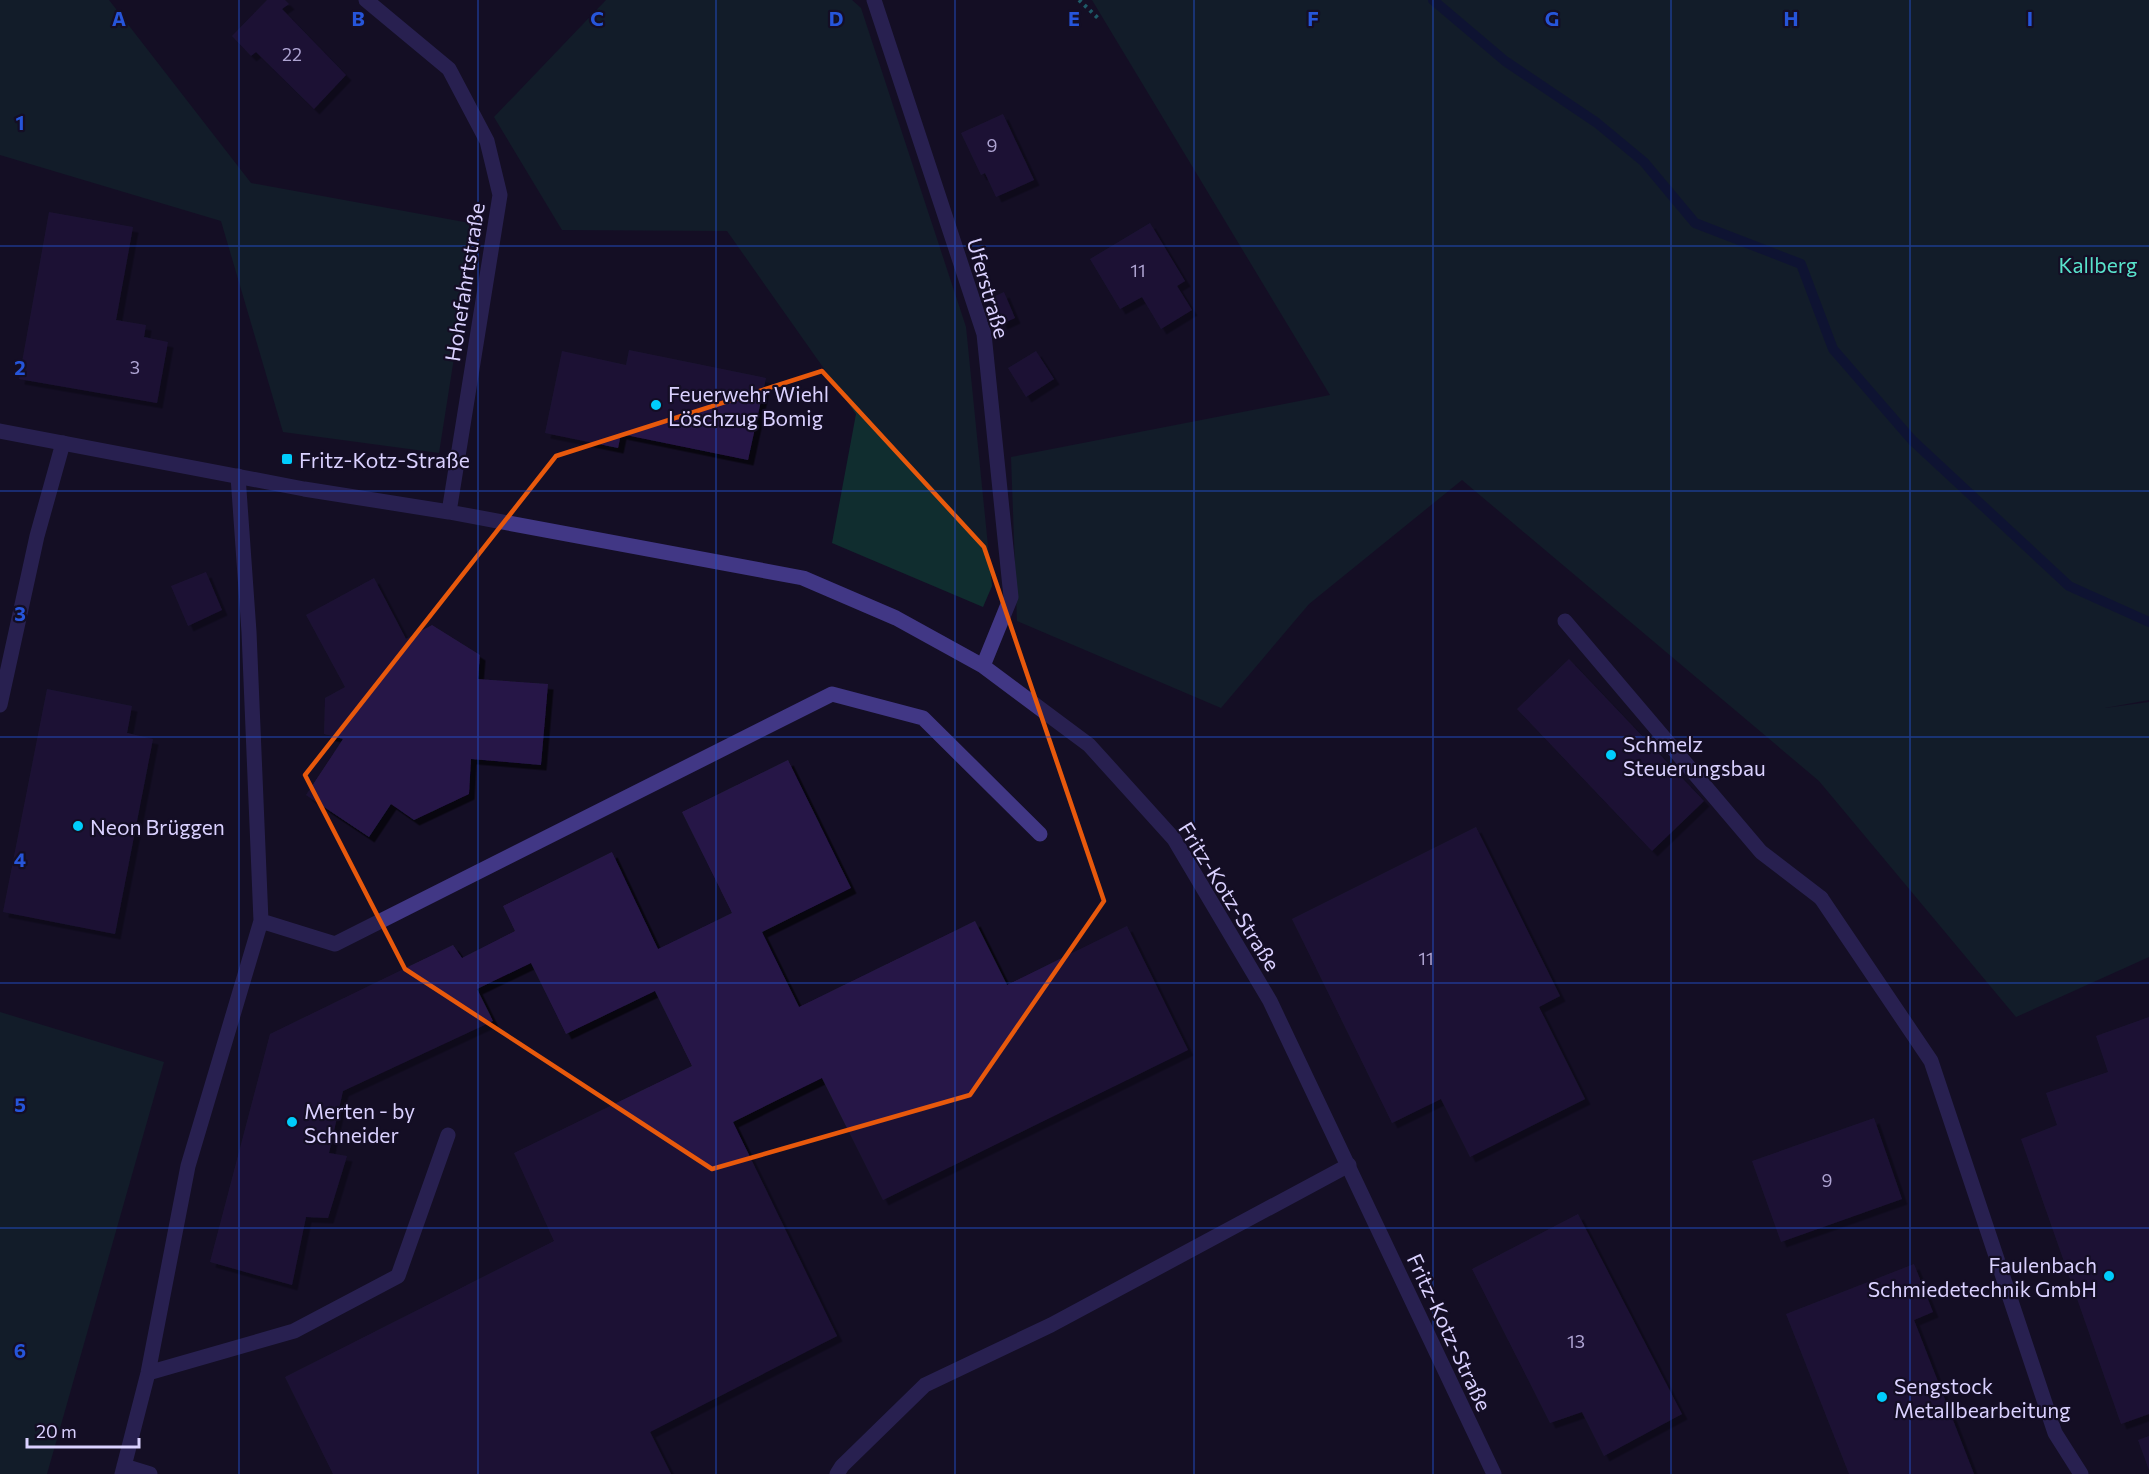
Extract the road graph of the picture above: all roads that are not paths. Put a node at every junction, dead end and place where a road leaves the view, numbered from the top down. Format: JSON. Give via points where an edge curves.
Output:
{"nodes":[{"id":1,"x":366,"y":0,"type":"edge"},
{"id":2,"x":873,"y":0,"type":"edge"},
{"id":3,"x":0,"y":431,"type":"edge"},
{"id":4,"x":63,"y":443,"type":"junction"},
{"id":5,"x":238,"y":476,"type":"junction"},
{"id":6,"x":449,"y":512,"type":"junction"},
{"id":7,"x":1565,"y":621,"type":"dead end"},
{"id":8,"x":983,"y":666,"type":"junction"},
{"id":9,"x":0,"y":705,"type":"edge"},
{"id":10,"x":1040,"y":834,"type":"dead end"},
{"id":11,"x":261,"y":921,"type":"junction"},
{"id":12,"x":448,"y":1135,"type":"dead end"},
{"id":13,"x":1349,"y":1165,"type":"junction"},
{"id":14,"x":148,"y":1372,"type":"junction"},
{"id":15,"x":123,"y":1470,"type":"edge"},
{"id":16,"x":150,"y":1474,"type":"edge"},
{"id":17,"x":837,"y":1474,"type":"edge"},
{"id":18,"x":1494,"y":1474,"type":"edge"},
{"id":19,"x":2081,"y":1474,"type":"edge"}],
"edges":[{"from":1,"to":6,"type":"street","name":"Hohefahrtstraße","via":[[449,69],[487,141],[500,195]]},
{"from":2,"to":8,"type":"street","name":"Uferstraße","via":[[984,334],[1011,597]]},
{"from":3,"to":4,"type":"street","name":"Fritz-Kotz-Straße"},
{"from":4,"to":5,"type":"street","name":"Fritz-Kotz-Straße"},
{"from":4,"to":9,"type":"street","via":[[37,536]]},
{"from":5,"to":6,"type":"street","name":"Fritz-Kotz-Straße"},
{"from":5,"to":11,"type":"street"},
{"from":6,"to":8,"type":"street","name":"Fritz-Kotz-Straße","via":[[803,578],[896,618]]},
{"from":7,"to":19,"type":"street","via":[[1761,852],[1821,898],[1931,1060],[2055,1433]]},
{"from":8,"to":13,"type":"street","name":"Fritz-Kotz-Straße","via":[[1089,745],[1174,838],[1270,1001]]},
{"from":10,"to":11,"type":"street","via":[[923,718],[832,694],[335,944]]},
{"from":11,"to":14,"type":"street","via":[[188,1166]]},
{"from":12,"to":14,"type":"street","via":[[398,1276],[294,1331]]},
{"from":13,"to":17,"type":"street","via":[[1051,1325],[925,1385]]},
{"from":13,"to":18,"type":"street","name":"Fritz-Kotz-Straße"},
{"from":14,"to":15,"type":"street"},
{"from":15,"to":16,"type":"street"}]}
